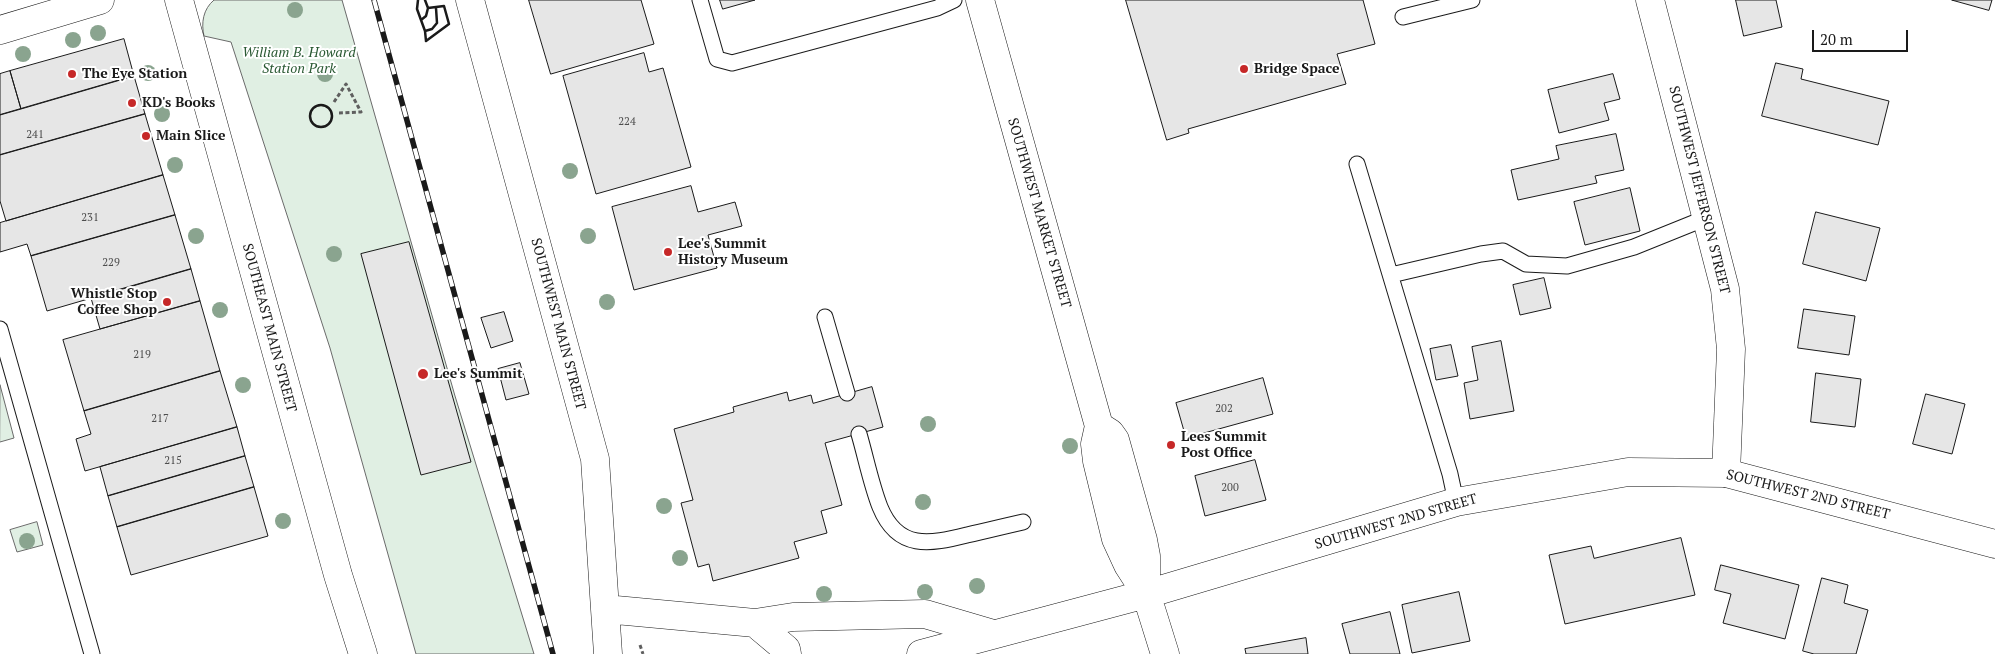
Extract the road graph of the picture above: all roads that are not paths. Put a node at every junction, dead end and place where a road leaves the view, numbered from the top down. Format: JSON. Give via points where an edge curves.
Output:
{"nodes":[{"id":1,"x":100,"y":0,"type":"edge"},
{"id":2,"x":179,"y":0,"type":"edge"},
{"id":3,"x":470,"y":0,"type":"edge"},
{"id":4,"x":700,"y":0,"type":"edge"},
{"id":5,"x":954,"y":0,"type":"edge"},
{"id":6,"x":980,"y":0,"type":"edge"},
{"id":7,"x":1472,"y":0,"type":"edge"},
{"id":8,"x":1650,"y":0,"type":"edge"},
{"id":9,"x":1403,"y":17,"type":"dead end"},
{"id":10,"x":0,"y":30,"type":"edge"},
{"id":11,"x":1357,"y":164,"type":"dead end"},
{"id":12,"x":1706,"y":218,"type":"junction"},
{"id":13,"x":1390,"y":274,"type":"junction"},
{"id":14,"x":824,"y":316,"type":"dead end"},
{"id":15,"x":0,"y":329,"type":"edge"},
{"id":16,"x":847,"y":394,"type":"dead end"},
{"id":17,"x":859,"y":434,"type":"dead end"},
{"id":18,"x":1726,"y":473,"type":"junction"},
{"id":19,"x":1456,"y":502,"type":"junction"},
{"id":20,"x":1023,"y":522,"type":"dead end"},
{"id":21,"x":1995,"y":544,"type":"edge"},
{"id":22,"x":1146,"y":594,"type":"junction"},
{"id":23,"x":606,"y":609,"type":"junction"},
{"id":24,"x":755,"y":623,"type":"junction"},
{"id":25,"x":993,"y":634,"type":"junction"},
{"id":26,"x":608,"y":653,"type":"edge"},
{"id":27,"x":92,"y":654,"type":"edge"},
{"id":28,"x":363,"y":654,"type":"edge"},
{"id":29,"x":787,"y":654,"type":"edge"},
{"id":30,"x":920,"y":654,"type":"edge"},
{"id":31,"x":1165,"y":654,"type":"edge"}],
"edges":[{"from":1,"to":10,"type":"street"},
{"from":2,"to":28,"type":"street","name":"SOUTHEAST MAIN STREET","via":[[338,575]]},
{"from":3,"to":23,"type":"street","name":"SOUTHWEST MAIN STREET","via":[[595,459]]},
{"from":4,"to":5,"type":"lane","via":[[717,59],[732,63],[937,8]]},
{"from":6,"to":22,"type":"street","name":"SOUTHWEST MARKET STREET","via":[[1099,426],[1095,444],[1097,461],[1116,539]]},
{"from":7,"to":9,"type":"lane"},
{"from":8,"to":12,"type":"street","name":"SOUTHWEST JEFFERSON STREET"},
{"from":11,"to":13,"type":"lane"},
{"from":12,"to":13,"type":"lane","via":[[1634,248],[1567,266],[1526,264],[1503,251]]},
{"from":12,"to":18,"type":"street","name":"SOUTHWEST JEFFERSON STREET","via":[[1725,289],[1731,349]]},
{"from":13,"to":19,"type":"lane"},
{"from":14,"to":16,"type":"lane"},
{"from":15,"to":27,"type":"lane"},
{"from":17,"to":20,"type":"lane","via":[[881,508],[895,531],[906,538],[935,543]]},
{"from":18,"to":19,"type":"street","name":"SOUTHWEST 2ND STREET","via":[[1628,472]]},
{"from":18,"to":21,"type":"street","name":"SOUTHWEST 2ND STREET"},
{"from":19,"to":22,"type":"street","name":"SOUTHWEST 2ND STREET"},
{"from":22,"to":25,"type":"street","name":"SOUTHWEST 2ND STREET"},
{"from":22,"to":31,"type":"street","name":"SOUTHWEST MARKET STREET"},
{"from":23,"to":24,"type":"street"},
{"from":23,"to":26,"type":"street","name":"SOUTHWEST MAIN STREET"},
{"from":24,"to":25,"type":"street","via":[[793,617],[926,614]]},
{"from":24,"to":29,"type":"street","via":[[786,649]]},
{"from":25,"to":30,"type":"street","name":"SOUTHWEST 2ND STREET"}]}
